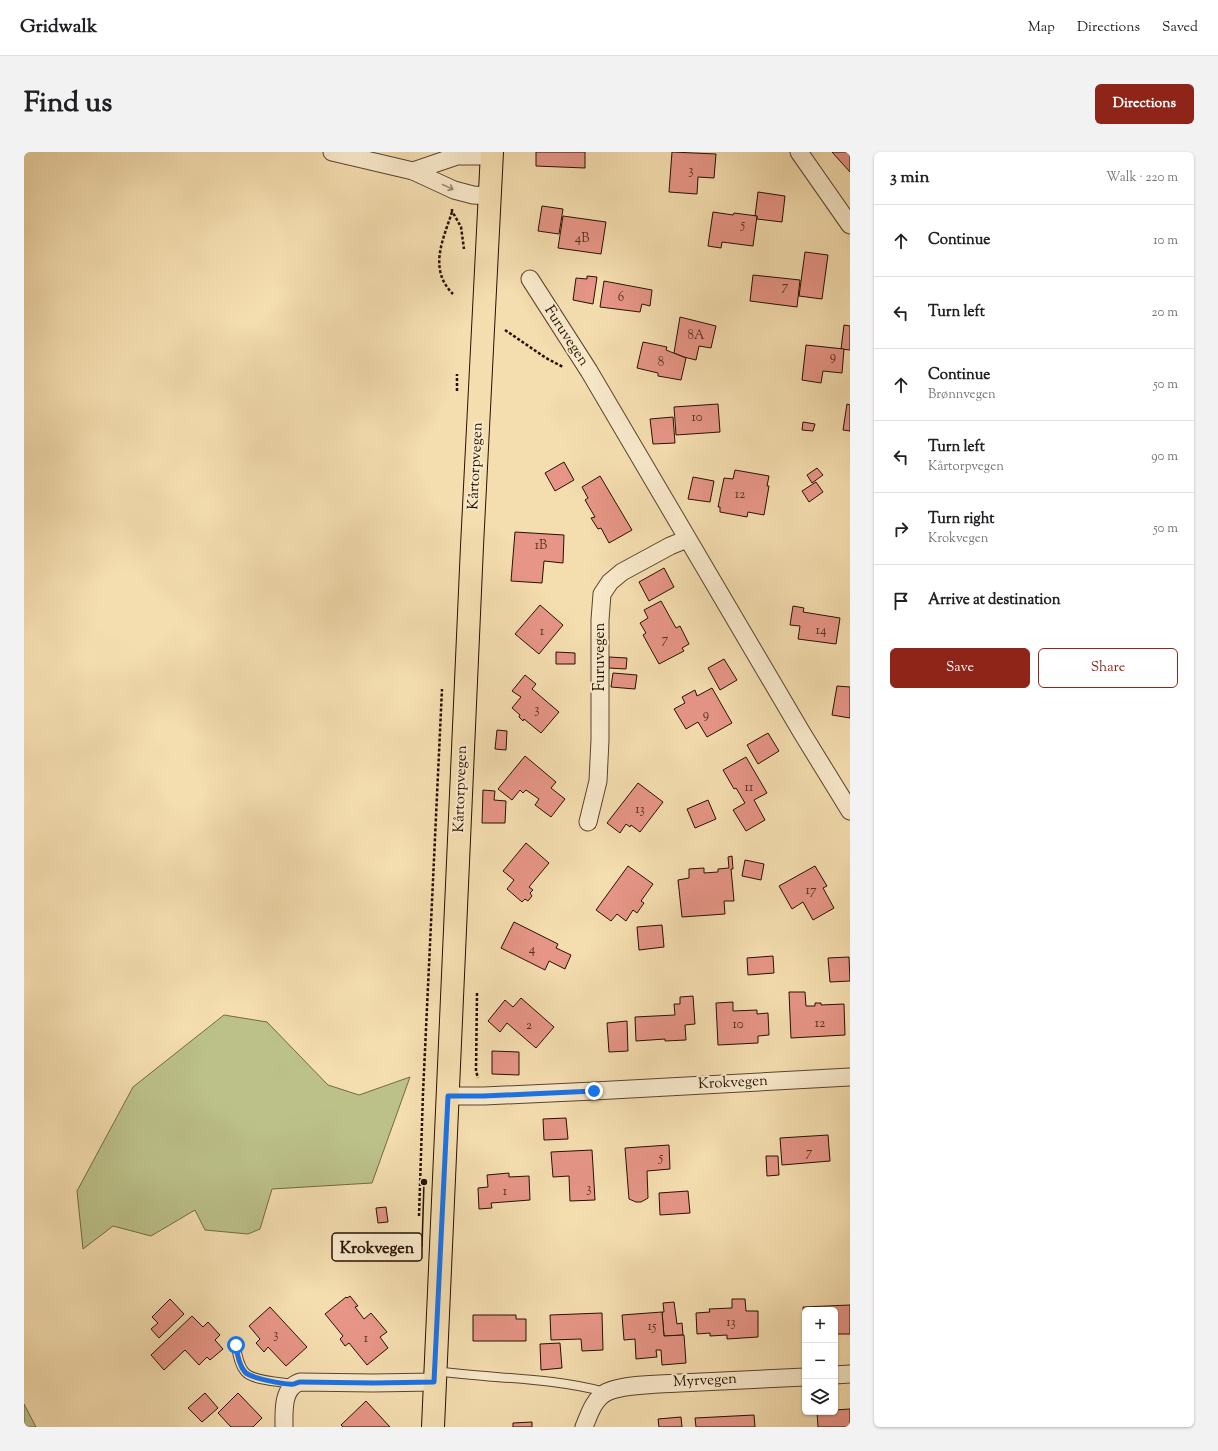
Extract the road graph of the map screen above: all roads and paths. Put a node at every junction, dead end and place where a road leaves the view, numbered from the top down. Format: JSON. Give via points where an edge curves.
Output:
{"nodes":[{"id":1,"x":332,"y":152,"type":"edge"},
{"id":2,"x":799,"y":152,"type":"edge"},
{"id":3,"x":492,"y":154,"type":"edge"},
{"id":4,"x":413,"y":171,"type":"junction"},
{"id":5,"x":490,"y":196,"type":"junction"},
{"id":6,"x":452,"y":211,"type":"dead end"},
{"id":7,"x":850,"y":225,"type":"edge"},
{"id":8,"x":530,"y":279,"type":"dead end"},
{"id":9,"x":453,"y":294,"type":"dead end"},
{"id":10,"x":505,"y":329,"type":"dead end"},
{"id":11,"x":589,"y":371,"type":"junction"},
{"id":12,"x":687,"y":539,"type":"junction"},
{"id":13,"x":850,"y":811,"type":"edge"},
{"id":14,"x":588,"y":822,"type":"dead end"},
{"id":15,"x":477,"y":993,"type":"dead end"},
{"id":16,"x":850,"y":1077,"type":"edge"},
{"id":17,"x":481,"y":1082,"type":"dead end"},
{"id":18,"x":448,"y":1096,"type":"junction"},
{"id":19,"x":236,"y":1345,"type":"dead end"},
{"id":20,"x":850,"y":1374,"type":"edge"},
{"id":21,"x":838,"y":1375,"type":"edge"},
{"id":22,"x":435,"y":1376,"type":"junction"},
{"id":23,"x":802,"y":1376,"type":"edge"},
{"id":24,"x":294,"y":1384,"type":"junction"},
{"id":25,"x":606,"y":1392,"type":"junction"},
{"id":26,"x":284,"y":1427,"type":"edge"},
{"id":27,"x":433,"y":1427,"type":"edge"},
{"id":28,"x":584,"y":1427,"type":"edge"}],
"edges":[{"from":1,"to":4,"type":"street"},
{"from":2,"to":7,"type":"street"},
{"from":3,"to":4,"type":"street","via":[[457,156]]},
{"from":3,"to":5,"type":"main road","name":"Kårtorpvegen"},
{"from":4,"to":5,"type":"street","one_way":true,"via":[[454,190]]},
{"from":5,"to":18,"type":"main road","name":"Kårtorpvegen"},
{"from":6,"to":9,"type":"path","via":[[438,263],[444,283]]},
{"from":8,"to":11,"type":"street","name":"Furuvegen"},
{"from":10,"to":11,"type":"path","via":[[561,366],[581,373]]},
{"from":11,"to":12,"type":"street","name":"Furuvegen"},
{"from":12,"to":13,"type":"street","name":"Furuvegen"},
{"from":12,"to":14,"type":"street","name":"Furuvegen","via":[[622,572],[610,582],[602,594],[598,781]]},
{"from":15,"to":17,"type":"path","via":[[476,1071]]},
{"from":16,"to":18,"type":"street","name":"Krokvegen"},
{"from":18,"to":22,"type":"main road","name":"Kårtorpvegen"},
{"from":19,"to":24,"type":"lane","via":[[242,1367],[250,1376]]},
{"from":20,"to":21,"type":"street"},
{"from":22,"to":24,"type":"street","via":[[374,1383]]},
{"from":22,"to":25,"type":"lane","via":[[468,1375],[545,1381]]},
{"from":22,"to":27,"type":"main road","name":"Kårtorpvegen"},
{"from":23,"to":25,"type":"street","name":"Myrvegen","via":[[649,1384]]},
{"from":24,"to":26,"type":"street","via":[[287,1393]]},
{"from":25,"to":28,"type":"street","via":[[592,1408]]}]}
